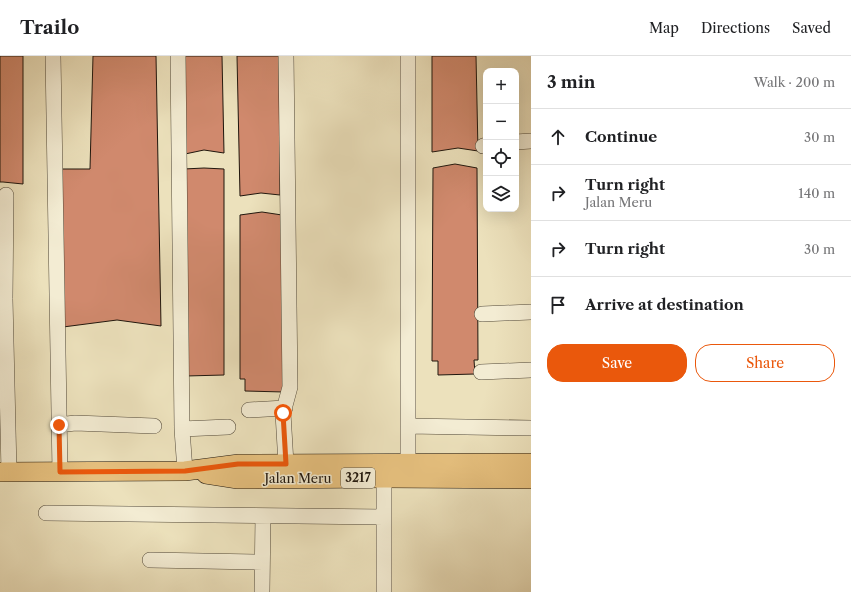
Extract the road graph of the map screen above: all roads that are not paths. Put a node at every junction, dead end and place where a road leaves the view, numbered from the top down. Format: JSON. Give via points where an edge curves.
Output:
{"nodes":[{"id":1,"x":53,"y":56,"type":"edge"},
{"id":2,"x":178,"y":56,"type":"edge"},
{"id":3,"x":286,"y":56,"type":"edge"},
{"id":4,"x":408,"y":56,"type":"edge"},
{"id":5,"x":531,"y":141,"type":"edge"},
{"id":6,"x":519,"y":142,"type":"edge"},
{"id":7,"x":6,"y":196,"type":"dead end"},
{"id":8,"x":531,"y":312,"type":"edge"},
{"id":9,"x":482,"y":314,"type":"dead end"},
{"id":10,"x":531,"y":370,"type":"edge"},
{"id":11,"x":481,"y":372,"type":"dead end"},
{"id":12,"x":285,"y":408,"type":"junction"},
{"id":13,"x":249,"y":410,"type":"dead end"},
{"id":14,"x":59,"y":425,"type":"junction"},
{"id":15,"x":154,"y":426,"type":"dead end"},
{"id":16,"x":408,"y":426,"type":"junction"},
{"id":17,"x":228,"y":427,"type":"dead end"},
{"id":18,"x":531,"y":428,"type":"edge"},
{"id":19,"x":182,"y":429,"type":"junction"},
{"id":20,"x":531,"y":463,"type":"edge"},
{"id":21,"x":286,"y":464,"type":"junction"},
{"id":22,"x":408,"y":464,"type":"junction"},
{"id":23,"x":185,"y":471,"type":"junction"},
{"id":24,"x":4,"y":472,"type":"edge"},
{"id":25,"x":60,"y":472,"type":"junction"},
{"id":26,"x":384,"y":478,"type":"junction"},
{"id":27,"x":531,"y":479,"type":"edge"},
{"id":28,"x":46,"y":513,"type":"dead end"},
{"id":29,"x":263,"y":516,"type":"junction"},
{"id":30,"x":384,"y":517,"type":"junction"},
{"id":31,"x":150,"y":560,"type":"dead end"},
{"id":32,"x":262,"y":562,"type":"junction"},
{"id":33,"x":262,"y":592,"type":"edge"},
{"id":34,"x":384,"y":592,"type":"edge"}],
"edges":[{"from":1,"to":14,"type":"street"},
{"from":2,"to":19,"type":"street"},
{"from":3,"to":12,"type":"street","via":[[290,387]]},
{"from":4,"to":16,"type":"street"},
{"from":5,"to":6,"type":"street"},
{"from":7,"to":24,"type":"street"},
{"from":8,"to":9,"type":"street"},
{"from":10,"to":11,"type":"street"},
{"from":12,"to":13,"type":"street"},
{"from":12,"to":21,"type":"street","via":[[283,413]]},
{"from":14,"to":15,"type":"street","via":[[75,423]]},
{"from":14,"to":25,"type":"street"},
{"from":16,"to":18,"type":"street"},
{"from":16,"to":22,"type":"street"},
{"from":17,"to":19,"type":"street"},
{"from":19,"to":23,"type":"street"},
{"from":20,"to":22,"type":"main road","name":"Jalan Meru","number":"3217"},
{"from":21,"to":22,"type":"main road","name":"Jalan Meru","number":"3217"},
{"from":21,"to":23,"type":"main road","name":"Jalan Meru","number":"3217","via":[[238,464]]},
{"from":23,"to":25,"type":"main road","name":"Jalan Meru","number":"3217"},
{"from":23,"to":26,"type":"main road","name":"Jalan Meru","number":"3217","via":[[238,479]]},
{"from":24,"to":25,"type":"main road","name":"Jalan Meru","number":"3217"},
{"from":26,"to":27,"type":"main road","name":"Jalan Meru","number":"3217"},
{"from":26,"to":30,"type":"street"},
{"from":28,"to":29,"type":"street"},
{"from":29,"to":30,"type":"street"},
{"from":29,"to":32,"type":"street"},
{"from":30,"to":34,"type":"street"},
{"from":31,"to":32,"type":"street"},
{"from":32,"to":33,"type":"street"}]}
